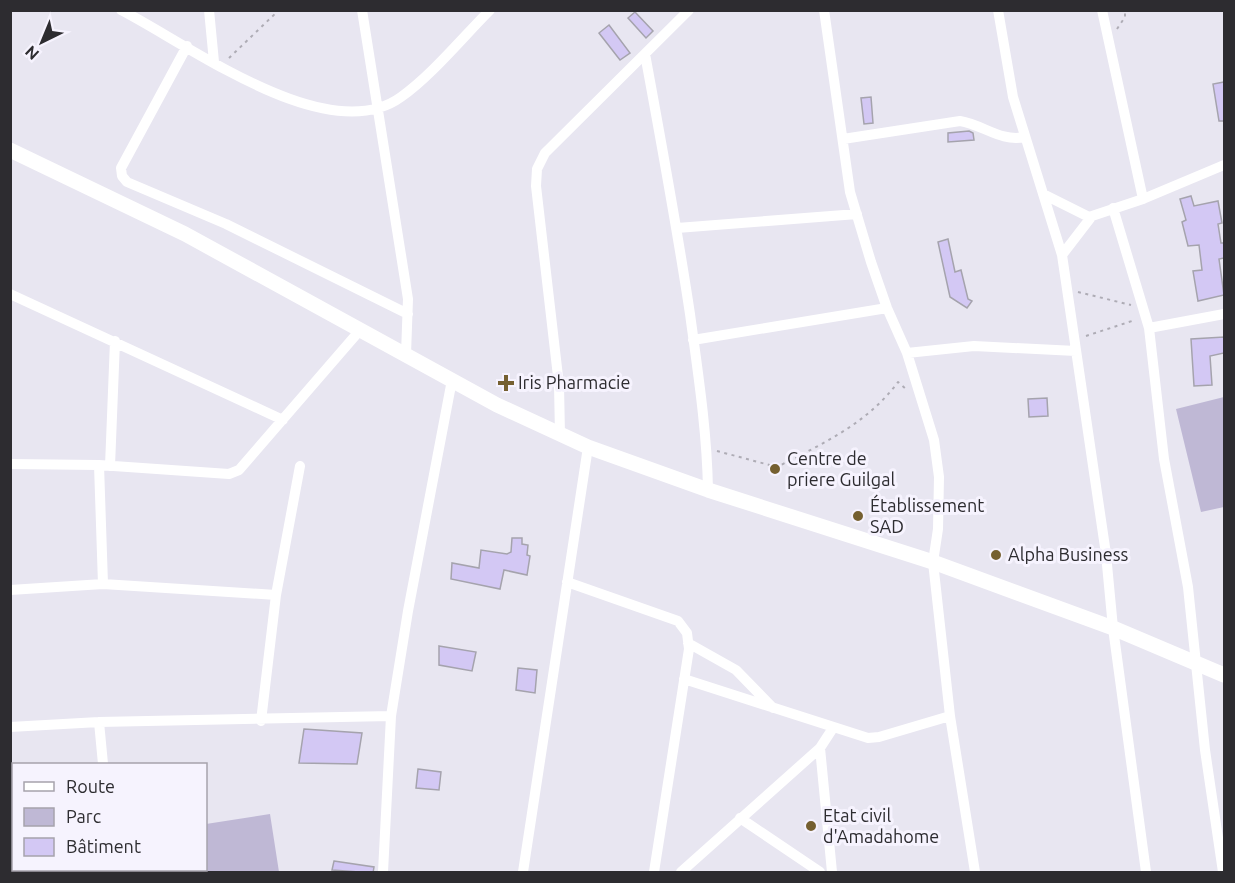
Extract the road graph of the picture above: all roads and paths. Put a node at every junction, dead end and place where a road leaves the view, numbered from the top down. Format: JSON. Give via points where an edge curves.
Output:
{"nodes":[{"id":1,"x":121,"y":10,"type":"edge"},
{"id":2,"x":209,"y":10,"type":"edge"},
{"id":3,"x":279,"y":10,"type":"edge"},
{"id":4,"x":362,"y":10,"type":"edge"},
{"id":5,"x":490,"y":10,"type":"edge"},
{"id":6,"x":688,"y":10,"type":"edge"},
{"id":7,"x":824,"y":10,"type":"edge"},
{"id":8,"x":998,"y":10,"type":"edge"},
{"id":9,"x":1102,"y":10,"type":"edge"},
{"id":10,"x":1125,"y":10,"type":"edge"},
{"id":11,"x":1109,"y":38,"type":"junction"},
{"id":12,"x":187,"y":46,"type":"junction"},
{"id":13,"x":645,"y":54,"type":"junction"},
{"id":14,"x":217,"y":64,"type":"junction"},
{"id":15,"x":378,"y":108,"type":"junction"},
{"id":16,"x":1025,"y":137,"type":"junction"},
{"id":17,"x":843,"y":139,"type":"junction"},
{"id":18,"x":10,"y":150,"type":"edge"},
{"id":19,"x":1224,"y":165,"type":"edge"},
{"id":20,"x":1043,"y":194,"type":"junction"},
{"id":21,"x":1143,"y":199,"type":"junction"},
{"id":22,"x":1113,"y":208,"type":"junction"},
{"id":23,"x":857,"y":214,"type":"junction"},
{"id":24,"x":1089,"y":217,"type":"junction"},
{"id":25,"x":677,"y":228,"type":"junction"},
{"id":26,"x":1062,"y":255,"type":"junction"},
{"id":27,"x":1067,"y":289,"type":"junction"},
{"id":28,"x":12,"y":297,"type":"edge"},
{"id":29,"x":887,"y":308,"type":"junction"},
{"id":30,"x":1144,"y":311,"type":"junction"},
{"id":31,"x":408,"y":314,"type":"junction"},
{"id":32,"x":1224,"y":314,"type":"edge"},
{"id":33,"x":1149,"y":328,"type":"junction"},
{"id":34,"x":361,"y":329,"type":"junction"},
{"id":35,"x":1074,"y":338,"type":"junction"},
{"id":36,"x":693,"y":340,"type":"junction"},
{"id":37,"x":115,"y":341,"type":"junction"},
{"id":38,"x":1076,"y":351,"type":"junction"},
{"id":39,"x":907,"y":353,"type":"junction"},
{"id":40,"x":406,"y":354,"type":"junction"},
{"id":41,"x":452,"y":380,"type":"junction"},
{"id":42,"x":921,"y":399,"type":"junction"},
{"id":43,"x":283,"y":420,"type":"junction"},
{"id":44,"x":560,"y":435,"type":"junction"},
{"id":45,"x":588,"y":447,"type":"junction"},
{"id":46,"x":707,"y":448,"type":"junction"},
{"id":47,"x":10,"y":464,"type":"edge"},
{"id":48,"x":105,"y":466,"type":"junction"},
{"id":49,"x":300,"y":466,"type":"dead end"},
{"id":50,"x":708,"y":490,"type":"junction"},
{"id":51,"x":933,"y":562,"type":"junction"},
{"id":52,"x":567,"y":582,"type":"junction"},
{"id":53,"x":103,"y":584,"type":"junction"},
{"id":54,"x":10,"y":590,"type":"edge"},
{"id":55,"x":276,"y":595,"type":"junction"},
{"id":56,"x":1113,"y":628,"type":"junction"},
{"id":57,"x":688,"y":644,"type":"junction"},
{"id":58,"x":1196,"y":664,"type":"junction"},
{"id":59,"x":1224,"y":675,"type":"edge"},
{"id":60,"x":684,"y":680,"type":"junction"},
{"id":61,"x":773,"y":708,"type":"junction"},
{"id":62,"x":950,"y":716,"type":"junction"},
{"id":63,"x":391,"y":717,"type":"junction"},
{"id":64,"x":261,"y":721,"type":"junction"},
{"id":65,"x":99,"y":722,"type":"junction"},
{"id":66,"x":10,"y":728,"type":"edge"},
{"id":67,"x":833,"y":728,"type":"junction"},
{"id":68,"x":820,"y":748,"type":"junction"},
{"id":69,"x":103,"y":763,"type":"edge"},
{"id":70,"x":740,"y":818,"type":"junction"},
{"id":71,"x":384,"y":872,"type":"edge"},
{"id":72,"x":524,"y":873,"type":"edge"},
{"id":73,"x":654,"y":873,"type":"edge"},
{"id":74,"x":681,"y":873,"type":"edge"},
{"id":75,"x":820,"y":873,"type":"edge"},
{"id":76,"x":832,"y":873,"type":"edge"},
{"id":77,"x":975,"y":873,"type":"edge"},
{"id":78,"x":1146,"y":873,"type":"edge"},
{"id":79,"x":1223,"y":873,"type":"edge"}],
"edges":[{"from":1,"to":12,"type":"street"},
{"from":2,"to":14,"type":"street"},
{"from":3,"to":14,"type":"path"},
{"from":4,"to":15,"type":"street"},
{"from":5,"to":15,"type":"street","via":[[400,98]]},
{"from":6,"to":13,"type":"street"},
{"from":7,"to":17,"type":"street"},
{"from":8,"to":16,"type":"street"},
{"from":9,"to":11,"type":"street"},
{"from":10,"to":11,"type":"path","via":[[1125,17]]},
{"from":11,"to":21,"type":"street"},
{"from":12,"to":14,"type":"street"},
{"from":12,"to":31,"type":"street","via":[[122,168],[122,176],[127,182],[226,224]]},
{"from":13,"to":25,"type":"street"},
{"from":13,"to":44,"type":"street","via":[[545,153],[537,169],[559,385]]},
{"from":14,"to":15,"type":"street","via":[[312,108],[338,112]]},
{"from":15,"to":31,"type":"street"},
{"from":16,"to":17,"type":"street","via":[[1002,137],[974,123],[960,121]]},
{"from":16,"to":20,"type":"street"},
{"from":17,"to":23,"type":"street"},
{"from":18,"to":34,"type":"street","via":[[185,234]]},
{"from":19,"to":21,"type":"street"},
{"from":20,"to":24,"type":"street"},
{"from":20,"to":26,"type":"street"},
{"from":21,"to":22,"type":"street"},
{"from":22,"to":24,"type":"street"},
{"from":22,"to":30,"type":"street"},
{"from":23,"to":25,"type":"street"},
{"from":23,"to":29,"type":"street"},
{"from":24,"to":26,"type":"street"},
{"from":25,"to":36,"type":"street"},
{"from":26,"to":27,"type":"street"},
{"from":27,"to":30,"type":"path"},
{"from":27,"to":35,"type":"street"},
{"from":28,"to":37,"type":"street"},
{"from":29,"to":36,"type":"street"},
{"from":29,"to":39,"type":"street"},
{"from":30,"to":33,"type":"street"},
{"from":30,"to":35,"type":"path"},
{"from":31,"to":40,"type":"street"},
{"from":32,"to":33,"type":"street"},
{"from":33,"to":58,"type":"street","via":[[1164,459],[1181,540]]},
{"from":34,"to":40,"type":"street"},
{"from":34,"to":43,"type":"street"},
{"from":35,"to":38,"type":"street"},
{"from":36,"to":46,"type":"street"},
{"from":37,"to":43,"type":"street"},
{"from":37,"to":48,"type":"street"},
{"from":38,"to":39,"type":"street","via":[[974,346]]},
{"from":38,"to":56,"type":"street"},
{"from":39,"to":42,"type":"street"},
{"from":40,"to":41,"type":"street"},
{"from":41,"to":44,"type":"street"},
{"from":41,"to":63,"type":"street"},
{"from":42,"to":46,"type":"path","via":[[898,382],[861,421],[777,466]]},
{"from":42,"to":51,"type":"street","via":[[934,440],[939,477]]},
{"from":43,"to":48,"type":"street","via":[[239,470],[229,474]]},
{"from":44,"to":45,"type":"street"},
{"from":45,"to":50,"type":"street"},
{"from":45,"to":52,"type":"street"},
{"from":46,"to":50,"type":"street"},
{"from":47,"to":48,"type":"street"},
{"from":48,"to":53,"type":"street"},
{"from":49,"to":55,"type":"street"},
{"from":50,"to":51,"type":"street"},
{"from":51,"to":56,"type":"street"},
{"from":51,"to":62,"type":"street"},
{"from":52,"to":57,"type":"street","via":[[678,621],[687,633]]},
{"from":52,"to":72,"type":"street"},
{"from":53,"to":54,"type":"street"},
{"from":53,"to":55,"type":"street"},
{"from":55,"to":64,"type":"street"},
{"from":56,"to":58,"type":"street"},
{"from":56,"to":78,"type":"street"},
{"from":57,"to":60,"type":"street"},
{"from":57,"to":61,"type":"street","via":[[736,670]]},
{"from":58,"to":59,"type":"street"},
{"from":58,"to":79,"type":"street"},
{"from":60,"to":61,"type":"street"},
{"from":60,"to":73,"type":"street"},
{"from":61,"to":67,"type":"street"},
{"from":62,"to":67,"type":"street","via":[[879,737],[868,738]]},
{"from":62,"to":77,"type":"street"},
{"from":63,"to":64,"type":"street"},
{"from":63,"to":71,"type":"street"},
{"from":64,"to":65,"type":"street"},
{"from":65,"to":66,"type":"street"},
{"from":65,"to":69,"type":"street"},
{"from":67,"to":68,"type":"street"},
{"from":68,"to":70,"type":"street"},
{"from":68,"to":76,"type":"street"},
{"from":70,"to":74,"type":"street"},
{"from":70,"to":75,"type":"street"}]}
